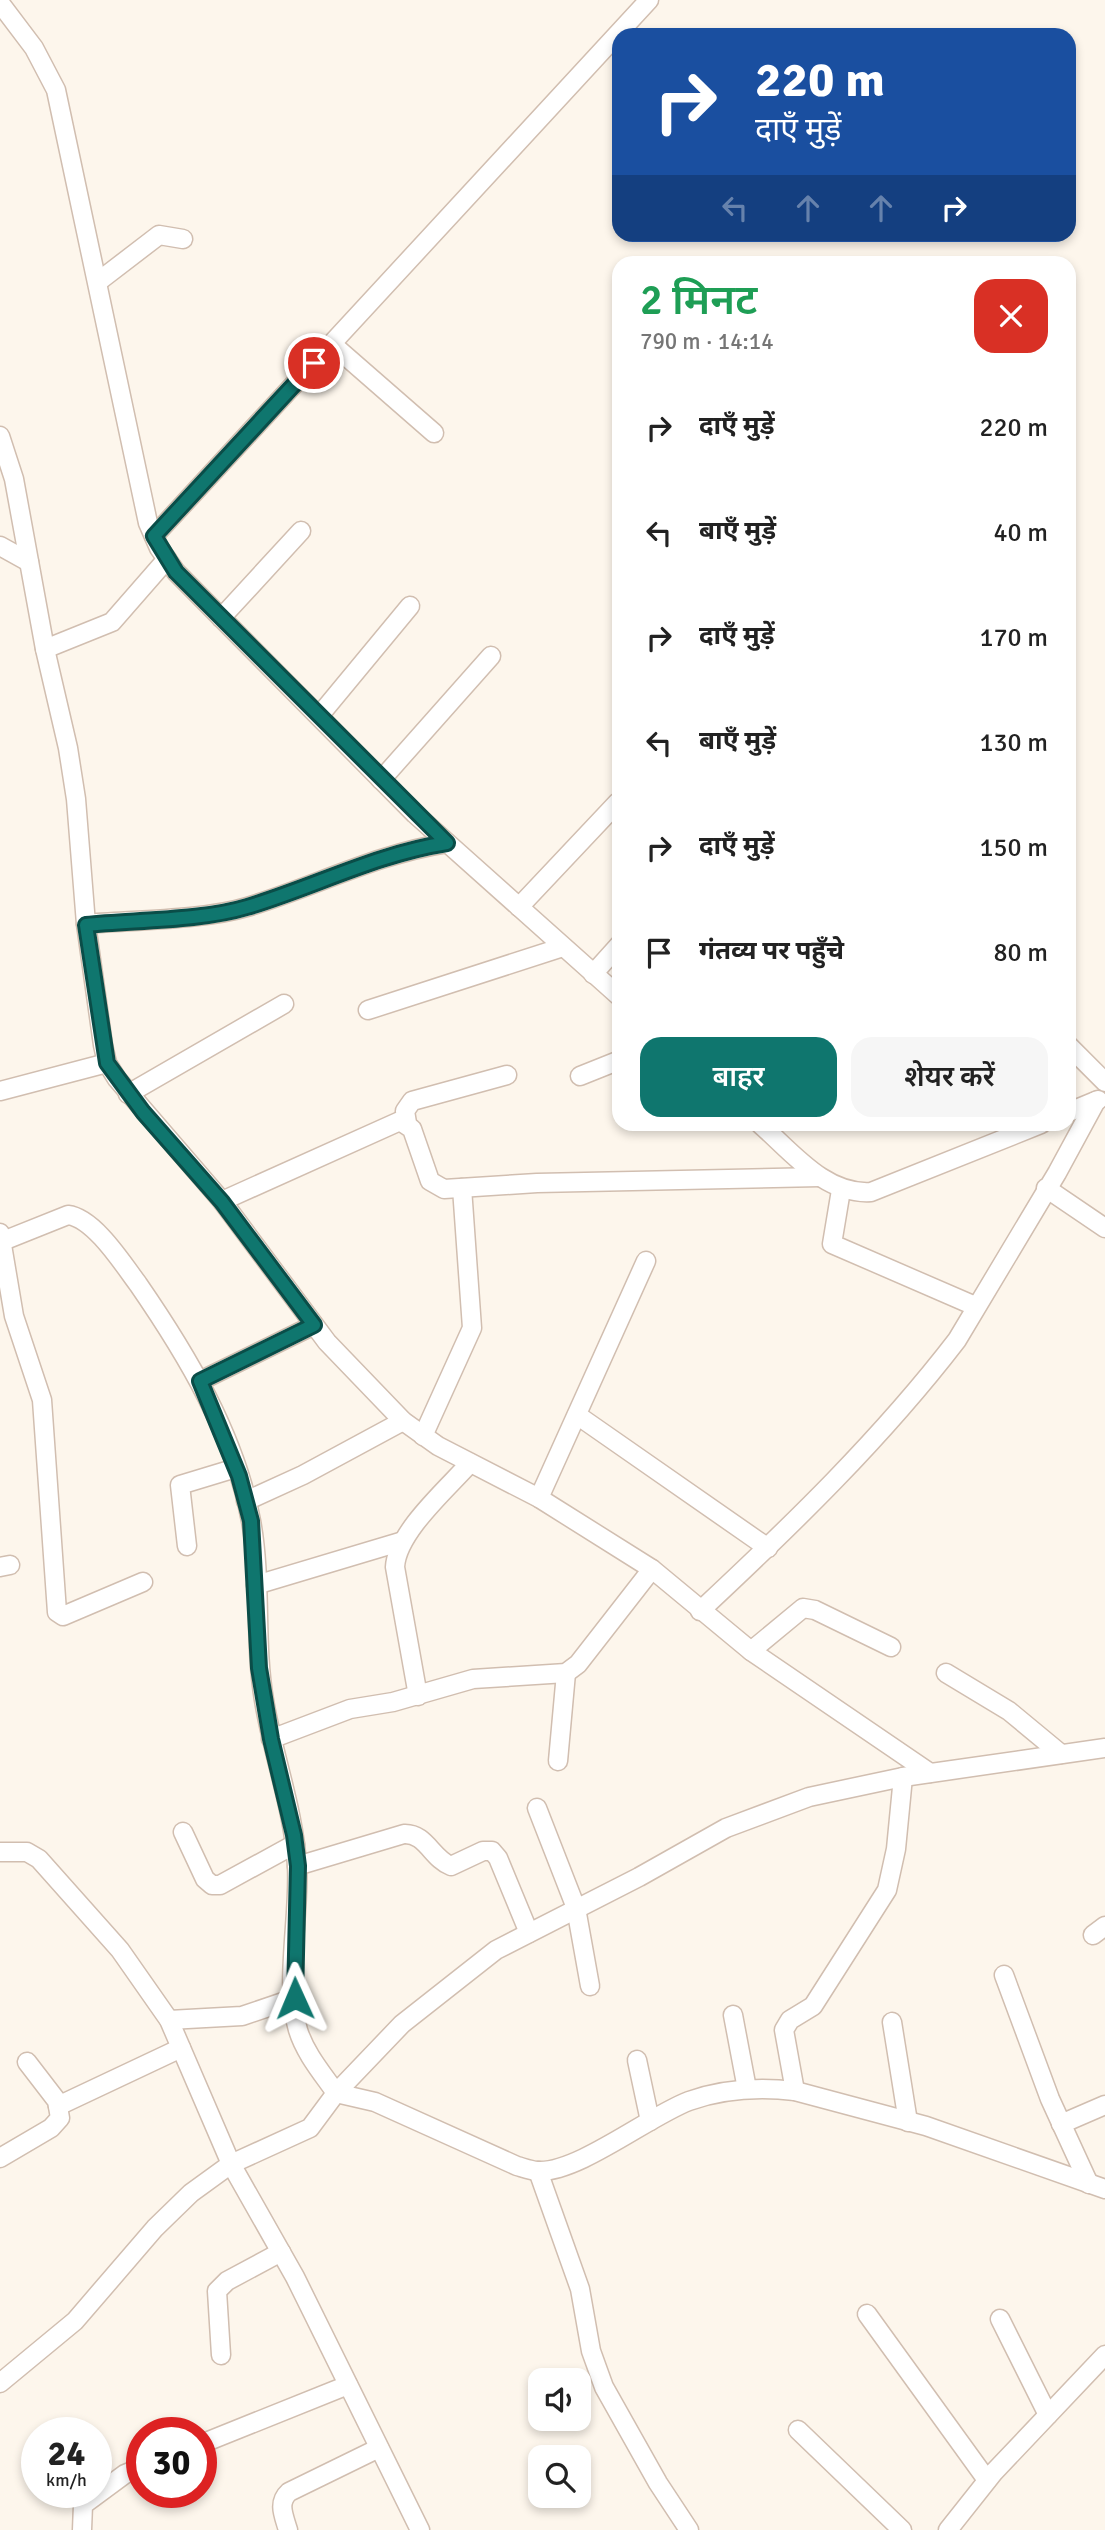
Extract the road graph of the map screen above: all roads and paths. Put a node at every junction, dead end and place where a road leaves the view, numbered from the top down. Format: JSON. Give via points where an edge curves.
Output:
{"nodes":[{"id":1,"x":649,"y":0,"type":"edge"},
{"id":2,"x":0,"y":3,"type":"edge"},
{"id":3,"x":623,"y":28,"type":"edge"},
{"id":4,"x":612,"y":40,"type":"edge"},
{"id":5,"x":183,"y":239,"type":"dead end"},
{"id":6,"x":99,"y":281,"type":"junction"},
{"id":7,"x":331,"y":344,"type":"junction"},
{"id":8,"x":434,"y":433,"type":"dead end"},
{"id":9,"x":0,"y":436,"type":"edge"},
{"id":10,"x":301,"y":531,"type":"dead end"},
{"id":11,"x":154,"y":536,"type":"junction"},
{"id":12,"x":0,"y":546,"type":"edge"},
{"id":13,"x":167,"y":558,"type":"junction"},
{"id":14,"x":29,"y":562,"type":"junction"},
{"id":15,"x":410,"y":606,"type":"dead end"},
{"id":16,"x":221,"y":618,"type":"junction"},
{"id":17,"x":45,"y":649,"type":"junction"},
{"id":18,"x":491,"y":656,"type":"dead end"},
{"id":19,"x":318,"y":716,"type":"junction"},
{"id":20,"x":381,"y":780,"type":"junction"},
{"id":21,"x":612,"y":808,"type":"edge"},
{"id":22,"x":447,"y":843,"type":"junction"},
{"id":23,"x":519,"y":907,"type":"junction"},
{"id":24,"x":86,"y":925,"type":"junction"},
{"id":25,"x":563,"y":947,"type":"junction"},
{"id":26,"x":612,"y":953,"type":"edge"},
{"id":27,"x":593,"y":974,"type":"junction"},
{"id":28,"x":612,"y":991,"type":"edge"},
{"id":29,"x":284,"y":1004,"type":"dead end"},
{"id":30,"x":368,"y":1010,"type":"dead end"},
{"id":31,"x":1076,"y":1053,"type":"edge"},
{"id":32,"x":107,"y":1063,"type":"junction"},
{"id":33,"x":612,"y":1063,"type":"edge"},
{"id":34,"x":507,"y":1075,"type":"dead end"},
{"id":35,"x":580,"y":1076,"type":"dead end"},
{"id":36,"x":1105,"y":1082,"type":"edge"},
{"id":37,"x":0,"y":1091,"type":"edge"},
{"id":38,"x":128,"y":1094,"type":"junction"},
{"id":39,"x":1100,"y":1098,"type":"edge"},
{"id":40,"x":1076,"y":1109,"type":"edge"},
{"id":41,"x":407,"y":1123,"type":"junction"},
{"id":42,"x":768,"y":1131,"type":"edge"},
{"id":43,"x":1024,"y":1131,"type":"edge"},
{"id":44,"x":820,"y":1177,"type":"junction"},
{"id":45,"x":462,"y":1188,"type":"junction"},
{"id":46,"x":1046,"y":1188,"type":"junction"},
{"id":47,"x":841,"y":1190,"type":"junction"},
{"id":48,"x":222,"y":1202,"type":"junction"},
{"id":49,"x":1105,"y":1228,"type":"edge"},
{"id":50,"x":1,"y":1237,"type":"edge"},
{"id":51,"x":646,"y":1261,"type":"dead end"},
{"id":52,"x":975,"y":1306,"type":"junction"},
{"id":53,"x":314,"y":1325,"type":"junction"},
{"id":54,"x":200,"y":1381,"type":"junction"},
{"id":55,"x":577,"y":1415,"type":"junction"},
{"id":56,"x":403,"y":1421,"type":"junction"},
{"id":57,"x":423,"y":1436,"type":"junction"},
{"id":58,"x":470,"y":1463,"type":"junction"},
{"id":59,"x":236,"y":1468,"type":"junction"},
{"id":60,"x":539,"y":1498,"type":"junction"},
{"id":61,"x":246,"y":1501,"type":"junction"},
{"id":62,"x":403,"y":1541,"type":"junction"},
{"id":63,"x":187,"y":1546,"type":"dead end"},
{"id":64,"x":768,"y":1548,"type":"junction"},
{"id":65,"x":652,"y":1569,"type":"junction"},
{"id":66,"x":143,"y":1582,"type":"dead end"},
{"id":67,"x":256,"y":1586,"type":"junction"},
{"id":68,"x":700,"y":1611,"type":"junction"},
{"id":69,"x":891,"y":1647,"type":"dead end"},
{"id":70,"x":751,"y":1651,"type":"junction"},
{"id":71,"x":566,"y":1673,"type":"junction"},
{"id":72,"x":946,"y":1673,"type":"dead end"},
{"id":73,"x":418,"y":1696,"type":"junction"},
{"id":74,"x":271,"y":1739,"type":"junction"},
{"id":75,"x":1105,"y":1748,"type":"edge"},
{"id":76,"x":1061,"y":1754,"type":"junction"},
{"id":77,"x":558,"y":1761,"type":"dead end"},
{"id":78,"x":930,"y":1773,"type":"junction"},
{"id":79,"x":904,"y":1777,"type":"junction"},
{"id":80,"x":537,"y":1808,"type":"dead end"},
{"id":81,"x":183,"y":1832,"type":"dead end"},
{"id":82,"x":295,"y":1844,"type":"junction"},
{"id":83,"x":0,"y":1852,"type":"edge"},
{"id":84,"x":298,"y":1866,"type":"junction"},
{"id":85,"x":576,"y":1908,"type":"junction"},
{"id":86,"x":529,"y":1933,"type":"junction"},
{"id":87,"x":1004,"y":1975,"type":"dead end"},
{"id":88,"x":590,"y":1986,"type":"dead end"},
{"id":89,"x":295,"y":1998,"type":"junction"},
{"id":90,"x":733,"y":2015,"type":"dead end"},
{"id":91,"x":169,"y":2020,"type":"junction"},
{"id":92,"x":892,"y":2022,"type":"dead end"},
{"id":93,"x":181,"y":2048,"type":"junction"},
{"id":94,"x":636,"y":2060,"type":"dead end"},
{"id":95,"x":27,"y":2062,"type":"dead end"},
{"id":96,"x":747,"y":2090,"type":"junction"},
{"id":97,"x":795,"y":2091,"type":"junction"},
{"id":98,"x":335,"y":2093,"type":"junction"},
{"id":99,"x":1105,"y":2105,"type":"edge"},
{"id":100,"x":58,"y":2106,"type":"junction"},
{"id":101,"x":650,"y":2121,"type":"junction"},
{"id":102,"x":908,"y":2122,"type":"junction"},
{"id":103,"x":1061,"y":2124,"type":"junction"},
{"id":104,"x":0,"y":2158,"type":"edge"},
{"id":105,"x":231,"y":2164,"type":"junction"},
{"id":106,"x":538,"y":2171,"type":"junction"},
{"id":107,"x":1097,"y":2186,"type":"edge"},
{"id":108,"x":281,"y":2252,"type":"junction"},
{"id":109,"x":867,"y":2314,"type":"dead end"},
{"id":110,"x":1000,"y":2319,"type":"dead end"},
{"id":111,"x":221,"y":2355,"type":"dead end"},
{"id":112,"x":1105,"y":2355,"type":"edge"},
{"id":113,"x":0,"y":2382,"type":"edge"},
{"id":114,"x":348,"y":2385,"type":"junction"},
{"id":115,"x":1048,"y":2415,"type":"junction"},
{"id":116,"x":798,"y":2431,"type":"dead end"},
{"id":117,"x":217,"y":2438,"type":"edge"},
{"id":118,"x":379,"y":2448,"type":"junction"},
{"id":119,"x":126,"y":2474,"type":"edge"},
{"id":120,"x":987,"y":2480,"type":"junction"},
{"id":121,"x":82,"y":2530,"type":"edge"},
{"id":122,"x":288,"y":2530,"type":"edge"},
{"id":123,"x":420,"y":2530,"type":"edge"},
{"id":124,"x":689,"y":2530,"type":"edge"},
{"id":125,"x":902,"y":2530,"type":"edge"},
{"id":126,"x":948,"y":2530,"type":"edge"}],
"edges":[{"from":1,"to":3,"type":"street"},
{"from":2,"to":6,"type":"street","via":[[34,48],[56,90]]},
{"from":4,"to":7,"type":"street"},
{"from":5,"to":6,"type":"street","via":[[159,235]]},
{"from":6,"to":11,"type":"street","via":[[133,461]]},
{"from":7,"to":8,"type":"street"},
{"from":7,"to":11,"type":"street"},
{"from":9,"to":14,"type":"street","via":[[14,479]]},
{"from":10,"to":16,"type":"street"},
{"from":11,"to":13,"type":"street"},
{"from":12,"to":14,"type":"street"},
{"from":13,"to":16,"type":"street"},
{"from":13,"to":17,"type":"street","via":[[112,622]]},
{"from":14,"to":17,"type":"street"},
{"from":15,"to":19,"type":"street"},
{"from":16,"to":19,"type":"street"},
{"from":17,"to":24,"type":"street","via":[[76,799]]},
{"from":18,"to":20,"type":"street"},
{"from":19,"to":20,"type":"street"},
{"from":20,"to":22,"type":"street"},
{"from":21,"to":23,"type":"street"},
{"from":22,"to":23,"type":"street"},
{"from":22,"to":24,"type":"street","via":[[348,869],[245,908]]},
{"from":23,"to":25,"type":"street"},
{"from":24,"to":32,"type":"street"},
{"from":25,"to":27,"type":"street"},
{"from":25,"to":30,"type":"street"},
{"from":26,"to":27,"type":"street"},
{"from":27,"to":28,"type":"street"},
{"from":29,"to":38,"type":"street"},
{"from":31,"to":36,"type":"street"},
{"from":32,"to":37,"type":"street"},
{"from":32,"to":38,"type":"street"},
{"from":33,"to":35,"type":"street"},
{"from":34,"to":41,"type":"street","via":[[412,1101],[405,1111]]},
{"from":38,"to":48,"type":"street"},
{"from":39,"to":40,"type":"street"},
{"from":39,"to":46,"type":"street"},
{"from":41,"to":45,"type":"street","via":[[430,1181],[444,1189]]},
{"from":41,"to":48,"type":"street","via":[[400,1121]]},
{"from":42,"to":44,"type":"street"},
{"from":43,"to":47,"type":"street","via":[[871,1192]]},
{"from":44,"to":45,"type":"street"},
{"from":44,"to":47,"type":"street"},
{"from":45,"to":57,"type":"street","via":[[472,1328]]},
{"from":46,"to":49,"type":"street"},
{"from":46,"to":52,"type":"street"},
{"from":47,"to":52,"type":"street","via":[[832,1244]]},
{"from":48,"to":53,"type":"street"},
{"from":50,"to":54,"type":"street","via":[[62,1217],[80,1218],[117,1255]]},
{"from":50,"to":66,"type":"street","via":[[13,1316],[42,1400],[57,1612],[63,1616]]},
{"from":51,"to":55,"type":"street"},
{"from":52,"to":64,"type":"street","via":[[957,1340],[889,1423]]},
{"from":53,"to":54,"type":"street"},
{"from":53,"to":56,"type":"street"},
{"from":54,"to":59,"type":"street"},
{"from":55,"to":60,"type":"street"},
{"from":55,"to":64,"type":"street"},
{"from":56,"to":57,"type":"street"},
{"from":56,"to":61,"type":"street"},
{"from":57,"to":58,"type":"street"},
{"from":58,"to":60,"type":"street"},
{"from":58,"to":62,"type":"street"},
{"from":59,"to":61,"type":"street"},
{"from":59,"to":63,"type":"street","via":[[180,1485]]},
{"from":60,"to":65,"type":"street"},
{"from":61,"to":67,"type":"street"},
{"from":62,"to":67,"type":"street"},
{"from":62,"to":73,"type":"street","via":[[395,1555],[395,1567]]},
{"from":64,"to":68,"type":"street"},
{"from":65,"to":68,"type":"street"},
{"from":65,"to":71,"type":"street","via":[[578,1664]]},
{"from":67,"to":74,"type":"street","via":[[259,1668]]},
{"from":68,"to":70,"type":"street"},
{"from":69,"to":70,"type":"street","via":[[803,1608]]},
{"from":70,"to":78,"type":"street"},
{"from":71,"to":73,"type":"street","via":[[473,1679]]},
{"from":71,"to":77,"type":"street"},
{"from":72,"to":76,"type":"street","via":[[1009,1711]]},
{"from":73,"to":74,"type":"street","via":[[350,1709]]},
{"from":74,"to":82,"type":"street"},
{"from":75,"to":76,"type":"street"},
{"from":76,"to":78,"type":"street"},
{"from":78,"to":79,"type":"street"},
{"from":79,"to":85,"type":"street","via":[[809,1797],[760,1814]]},
{"from":79,"to":97,"type":"street","via":[[887,1890],[814,2006],[786,2024]]},
{"from":80,"to":85,"type":"street"},
{"from":81,"to":82,"type":"street","via":[[212,1885],[220,1885]]},
{"from":82,"to":84,"type":"street"},
{"from":83,"to":91,"type":"street","via":[[27,1852],[39,1859],[120,1950]]},
{"from":84,"to":86,"type":"street","via":[[404,1834],[420,1837],[451,1866],[492,1851]]},
{"from":84,"to":89,"type":"street"},
{"from":85,"to":86,"type":"street"},
{"from":85,"to":88,"type":"street"},
{"from":86,"to":98,"type":"street","via":[[476,1964],[419,2009]]},
{"from":87,"to":103,"type":"street"},
{"from":89,"to":91,"type":"street","via":[[242,2016]]},
{"from":89,"to":98,"type":"street","via":[[297,2028],[304,2045]]},
{"from":90,"to":96,"type":"street"},
{"from":91,"to":93,"type":"street"},
{"from":92,"to":102,"type":"street"},
{"from":93,"to":100,"type":"street"},
{"from":93,"to":105,"type":"street"},
{"from":94,"to":101,"type":"street"},
{"from":95,"to":100,"type":"street"},
{"from":96,"to":97,"type":"street"},
{"from":96,"to":101,"type":"street","via":[[696,2099]]},
{"from":97,"to":102,"type":"street"},
{"from":98,"to":105,"type":"street","via":[[310,2129]]},
{"from":98,"to":106,"type":"street","via":[[375,2102],[517,2166]]},
{"from":99,"to":103,"type":"street"},
{"from":100,"to":104,"type":"street","via":[[57,2123]]},
{"from":101,"to":106,"type":"street","via":[[557,2169]]},
{"from":102,"to":107,"type":"street"},
{"from":103,"to":107,"type":"street"},
{"from":105,"to":108,"type":"street"},
{"from":105,"to":113,"type":"street","via":[[191,2193],[155,2228],[75,2321]]},
{"from":106,"to":124,"type":"street","via":[[580,2289],[591,2351],[604,2387]]},
{"from":108,"to":111,"type":"street","via":[[217,2291]]},
{"from":108,"to":114,"type":"street"},
{"from":109,"to":120,"type":"street"},
{"from":110,"to":115,"type":"street"},
{"from":112,"to":115,"type":"street"},
{"from":114,"to":117,"type":"street"},
{"from":114,"to":118,"type":"street"},
{"from":115,"to":120,"type":"street"},
{"from":116,"to":125,"type":"street"},
{"from":118,"to":122,"type":"street","via":[[282,2498]]},
{"from":118,"to":123,"type":"street"},
{"from":119,"to":121,"type":"street","via":[[83,2505]]},
{"from":120,"to":126,"type":"street"}]}
